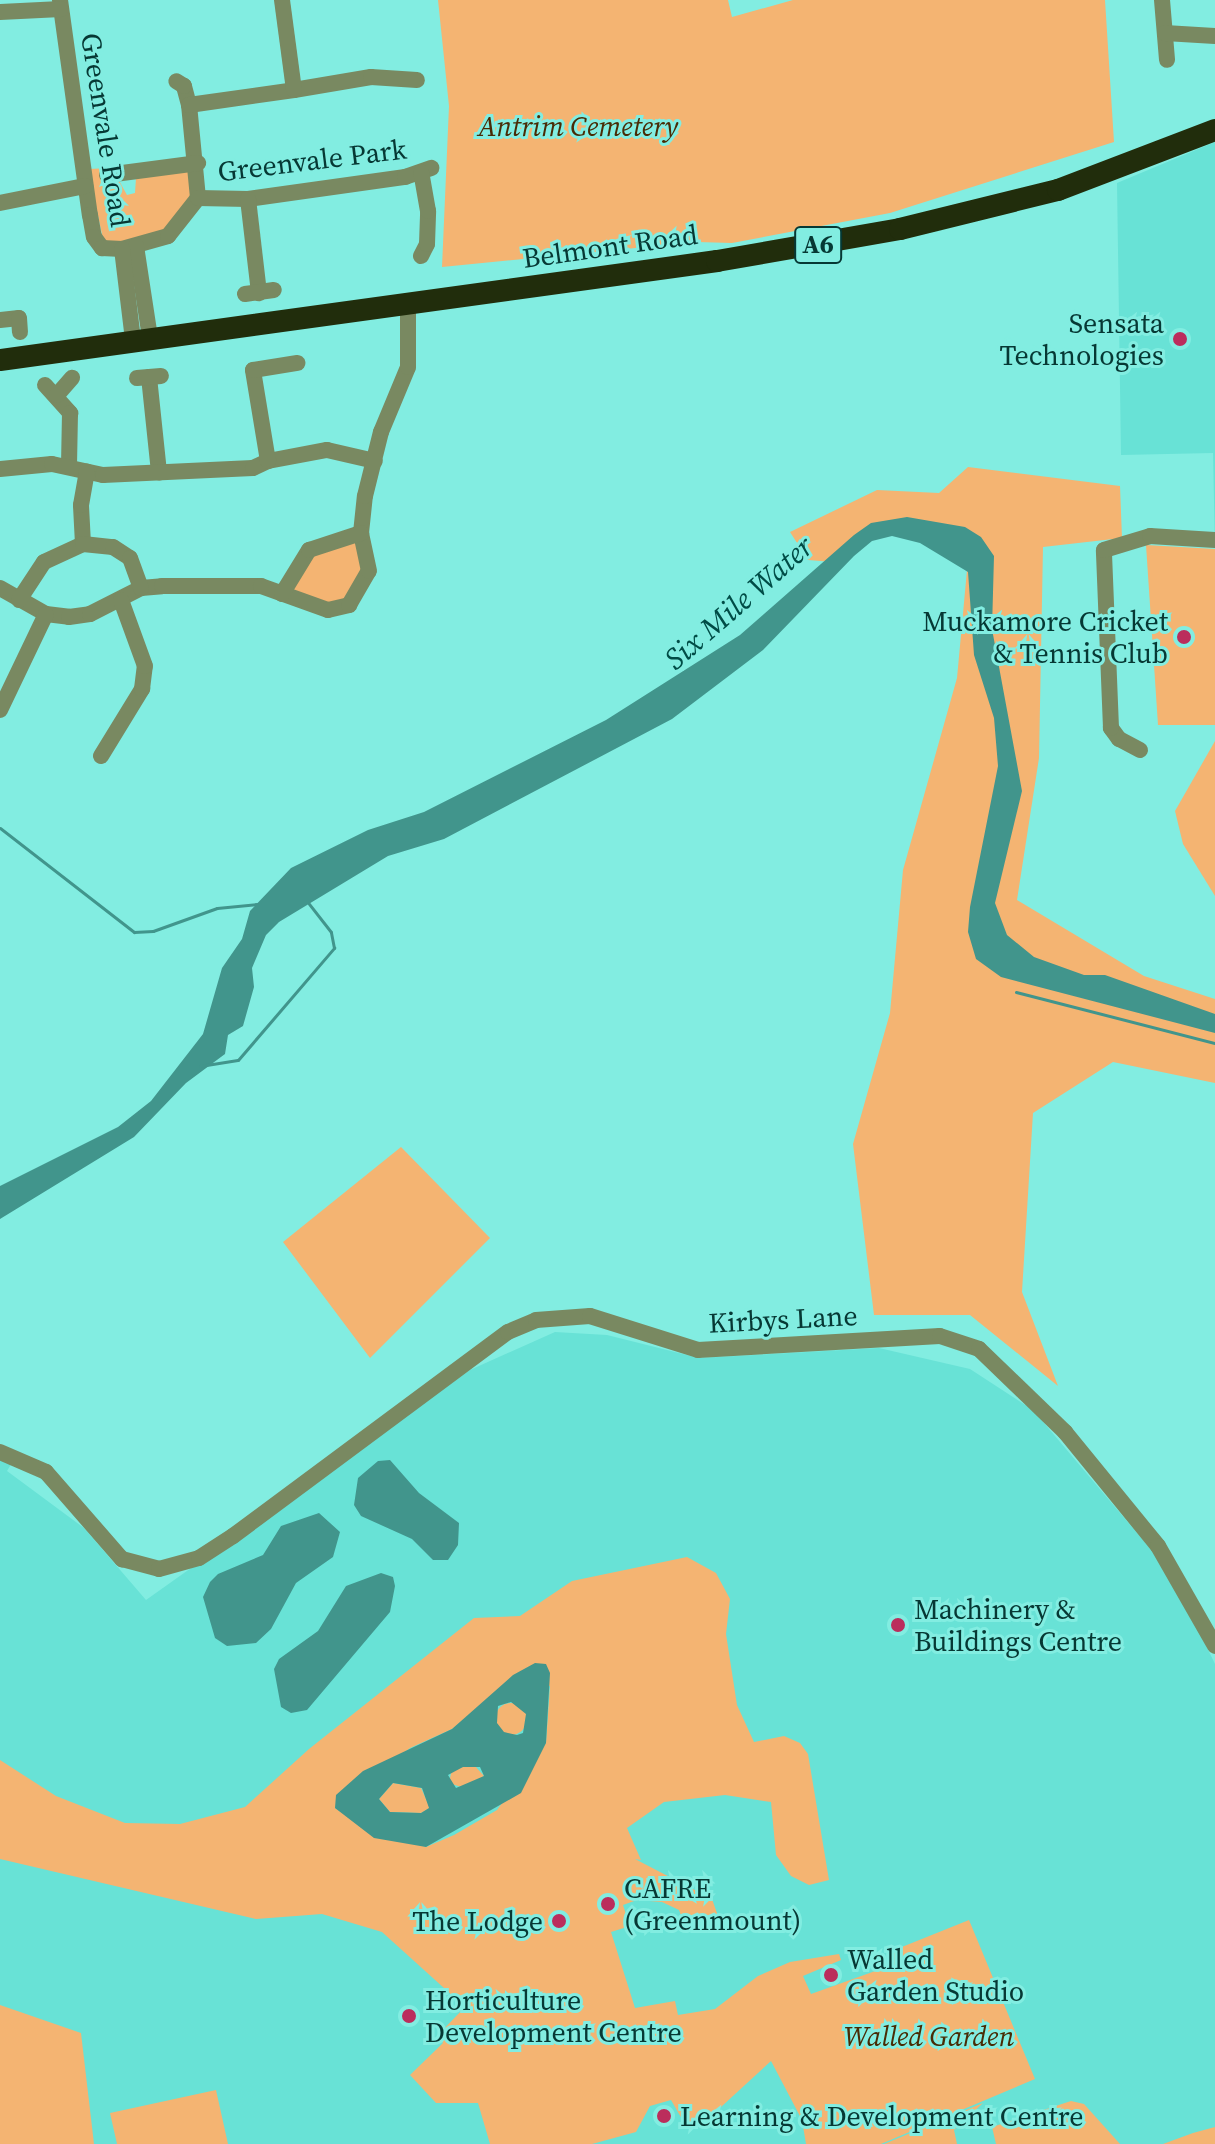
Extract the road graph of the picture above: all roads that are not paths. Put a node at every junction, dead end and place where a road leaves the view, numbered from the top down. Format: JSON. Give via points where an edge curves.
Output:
{"nodes":[{"id":1,"x":282,"y":0,"type":"edge"},
{"id":2,"x":1162,"y":0,"type":"edge"},
{"id":3,"x":60,"y":4,"type":"edge"},
{"id":4,"x":0,"y":12,"type":"edge"},
{"id":5,"x":1165,"y":33,"type":"junction"},
{"id":6,"x":1215,"y":36,"type":"edge"},
{"id":7,"x":1167,"y":60,"type":"dead end"},
{"id":8,"x":408,"y":72,"type":"dead end"},
{"id":9,"x":176,"y":81,"type":"dead end"},
{"id":10,"x":294,"y":90,"type":"junction"},
{"id":11,"x":189,"y":105,"type":"junction"},
{"id":12,"x":1215,"y":130,"type":"edge"},
{"id":13,"x":198,"y":163,"type":"junction"},
{"id":14,"x":107,"y":175,"type":"dead end"},
{"id":15,"x":85,"y":186,"type":"junction"},
{"id":16,"x":198,"y":198,"type":"junction"},
{"id":17,"x":248,"y":199,"type":"junction"},
{"id":18,"x":0,"y":203,"type":"edge"},
{"id":19,"x":129,"y":248,"type":"junction"},
{"id":20,"x":419,"y":258,"type":"dead end"},
{"id":21,"x":259,"y":292,"type":"dead end"},
{"id":22,"x":408,"y":305,"type":"junction"},
{"id":23,"x":0,"y":320,"type":"edge"},
{"id":24,"x":20,"y":332,"type":"dead end"},
{"id":25,"x":142,"y":339,"type":"junction"},
{"id":26,"x":0,"y":360,"type":"edge"},
{"id":27,"x":297,"y":363,"type":"dead end"},
{"id":28,"x":149,"y":377,"type":"dead end"},
{"id":29,"x":72,"y":378,"type":"dead end"},
{"id":30,"x":268,"y":461,"type":"junction"},
{"id":31,"x":375,"y":461,"type":"junction"},
{"id":32,"x":69,"y":465,"type":"junction"},
{"id":33,"x":0,"y":469,"type":"edge"},
{"id":34,"x":87,"y":472,"type":"junction"},
{"id":35,"x":159,"y":472,"type":"junction"},
{"id":36,"x":361,"y":533,"type":"junction"},
{"id":37,"x":1215,"y":540,"type":"edge"},
{"id":38,"x":83,"y":544,"type":"junction"},
{"id":39,"x":0,"y":588,"type":"edge"},
{"id":40,"x":141,"y":588,"type":"junction"},
{"id":41,"x":282,"y":594,"type":"junction"},
{"id":42,"x":19,"y":600,"type":"junction"},
{"id":43,"x":121,"y":600,"type":"junction"},
{"id":44,"x":46,"y":614,"type":"junction"},
{"id":45,"x":0,"y":710,"type":"edge"},
{"id":46,"x":1140,"y":750,"type":"dead end"},
{"id":47,"x":101,"y":756,"type":"dead end"},
{"id":48,"x":0,"y":1452,"type":"edge"},
{"id":49,"x":1215,"y":1646,"type":"edge"}],
"edges":[{"from":1,"to":10,"type":"street"},
{"from":2,"to":5,"type":"street"},
{"from":3,"to":4,"type":"street"},
{"from":3,"to":15,"type":"street","name":"Greenvale Road"},
{"from":5,"to":6,"type":"street"},
{"from":5,"to":7,"type":"street"},
{"from":8,"to":10,"type":"street"},
{"from":9,"to":11,"type":"street","via":[[184,86]]},
{"from":10,"to":11,"type":"street"},
{"from":11,"to":13,"type":"street"},
{"from":12,"to":22,"type":"highway","name":"Belmont Road","number":"A6","via":[[1058,190],[900,229]]},
{"from":13,"to":14,"type":"street","name":"Greenvale Road"},
{"from":13,"to":16,"type":"street"},
{"from":15,"to":18,"type":"street"},
{"from":15,"to":19,"type":"street","name":"Greenvale Road","via":[[97,243]]},
{"from":16,"to":17,"type":"street","name":"Greenvale Park"},
{"from":16,"to":19,"type":"street","name":"Greenvale Road","via":[[174,232]]},
{"from":17,"to":20,"type":"street","name":"Greenvale Park","via":[[426,171],[427,244]]},
{"from":17,"to":21,"type":"street"},
{"from":19,"to":25,"type":"street","name":"Greenvale Road"},
{"from":22,"to":25,"type":"highway","name":"Belmont Road","number":"A6"},
{"from":22,"to":31,"type":"street","via":[[408,367]]},
{"from":23,"to":24,"type":"street","via":[[19,318]]},
{"from":25,"to":26,"type":"highway","name":"Belmont Road","number":"A6"},
{"from":27,"to":30,"type":"street","via":[[253,370]]},
{"from":28,"to":35,"type":"street"},
{"from":29,"to":32,"type":"street","via":[[51,390],[70,413]]},
{"from":30,"to":31,"type":"street","via":[[327,450]]},
{"from":30,"to":35,"type":"street","via":[[253,468]]},
{"from":31,"to":36,"type":"street","via":[[367,481]]},
{"from":32,"to":33,"type":"street"},
{"from":32,"to":34,"type":"street"},
{"from":34,"to":35,"type":"street"},
{"from":34,"to":38,"type":"street"},
{"from":36,"to":41,"type":"street","via":[[309,550]]},
{"from":36,"to":41,"type":"street","via":[[369,571],[349,605],[328,610]]},
{"from":37,"to":46,"type":"street","via":[[1150,536],[1104,550],[1111,728]]},
{"from":38,"to":40,"type":"street","via":[[113,547],[130,558]]},
{"from":38,"to":42,"type":"street","via":[[44,562]]},
{"from":39,"to":42,"type":"street"},
{"from":40,"to":41,"type":"street","via":[[261,586]]},
{"from":40,"to":43,"type":"street"},
{"from":42,"to":44,"type":"street"},
{"from":43,"to":44,"type":"street","via":[[90,614]]},
{"from":43,"to":47,"type":"street","via":[[145,666],[142,689]]},
{"from":44,"to":45,"type":"street"},
{"from":48,"to":49,"type":"street","name":"Kirbys Lane","via":[[46,1472],[122,1559],[159,1569],[199,1558],[233,1536],[489,1345],[536,1320],[590,1316],[698,1350],[940,1336],[979,1349],[1065,1432],[1158,1546]]}]}
